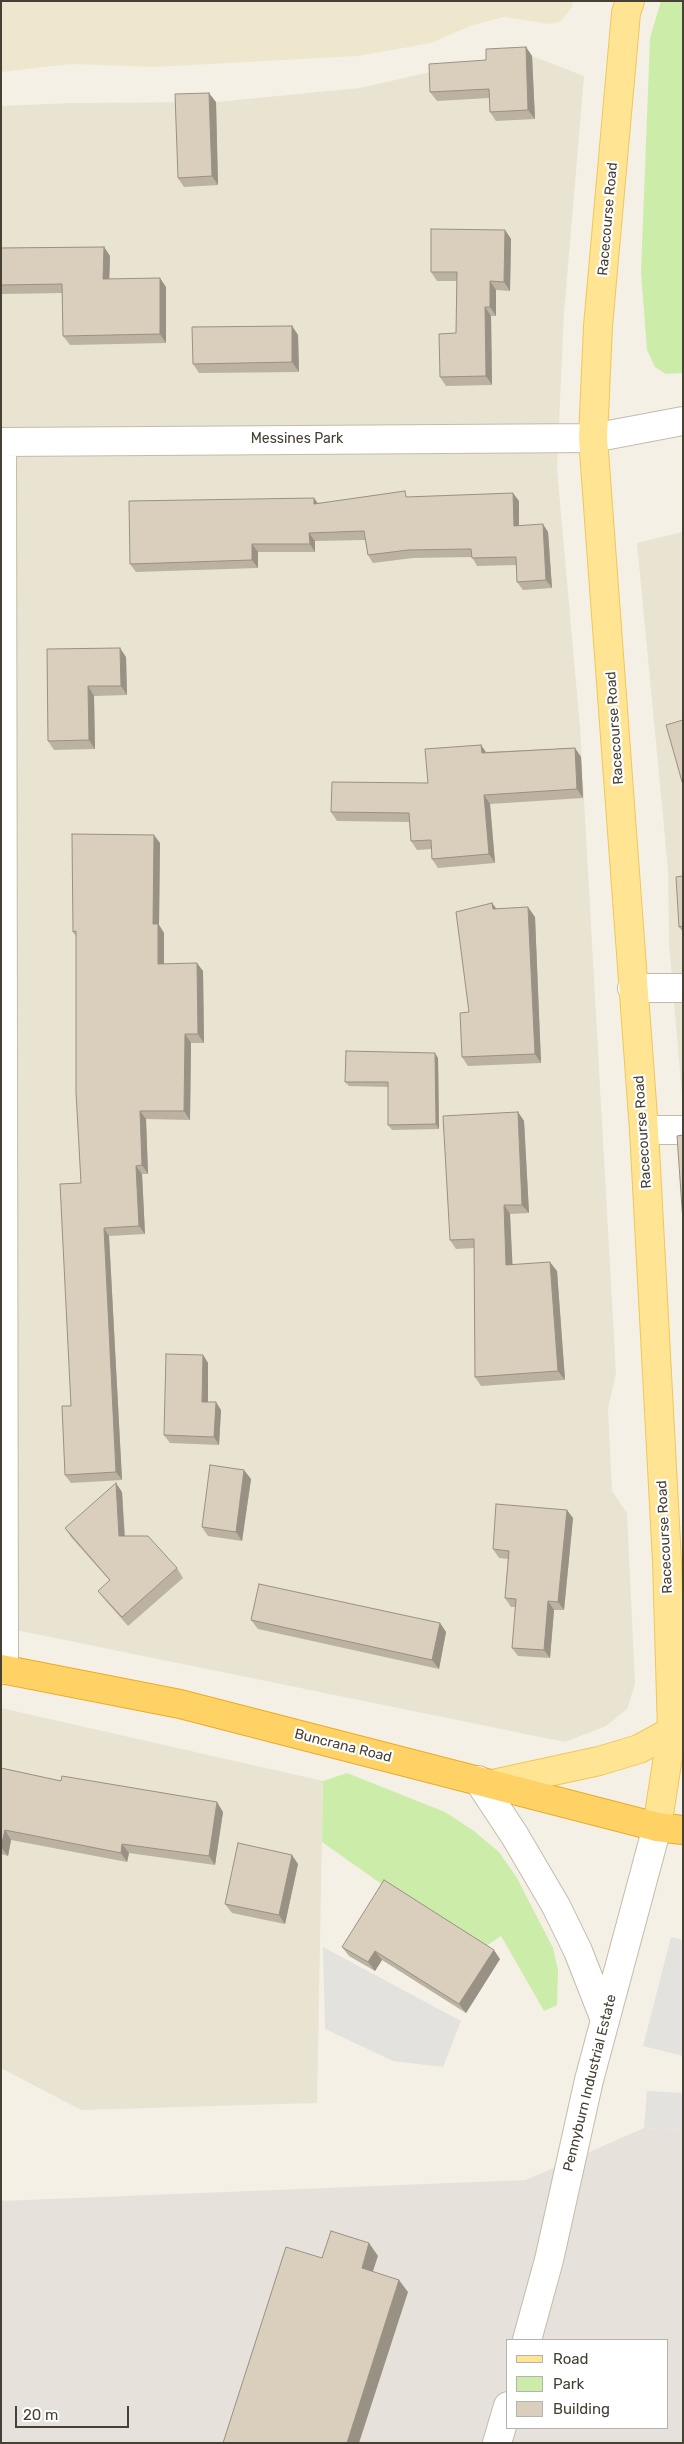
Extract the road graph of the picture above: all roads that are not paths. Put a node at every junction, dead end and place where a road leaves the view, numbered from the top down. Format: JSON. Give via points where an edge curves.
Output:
{"nodes":[{"id":1,"x":630,"y":1,"type":"edge"},
{"id":2,"x":683,"y":421,"type":"edge"},
{"id":3,"x":593,"y":438,"type":"junction"},
{"id":4,"x":2,"y":442,"type":"edge"},
{"id":5,"x":632,"y":988,"type":"junction"},
{"id":6,"x":683,"y":988,"type":"edge"},
{"id":7,"x":644,"y":1130,"type":"junction"},
{"id":8,"x":683,"y":1130,"type":"edge"},
{"id":9,"x":675,"y":1560,"type":"edge"},
{"id":10,"x":3,"y":1669,"type":"edge"},
{"id":11,"x":676,"y":1731,"type":"edge"},
{"id":12,"x":485,"y":1782,"type":"junction"},
{"id":13,"x":670,"y":1828,"type":"edge"},
{"id":14,"x":605,"y":2020,"type":"junction"},
{"id":15,"x":527,"y":2339,"type":"edge"},
{"id":16,"x":507,"y":2409,"type":"edge"},
{"id":17,"x":496,"y":2443,"type":"edge"}],
"edges":[{"from":1,"to":3,"type":"main road","name":"Racecourse Road","via":[[626,13],[598,326]]},
{"from":2,"to":3,"type":"street"},
{"from":3,"to":4,"type":"street","name":"Messines Park"},
{"from":3,"to":5,"type":"main road","name":"Racecourse Road"},
{"from":4,"to":10,"type":"street","name":"Messines Park"},
{"from":5,"to":6,"type":"street"},
{"from":5,"to":7,"type":"main road","name":"Racecourse Road"},
{"from":7,"to":8,"type":"street"},
{"from":7,"to":9,"type":"main road","name":"Racecourse Road"},
{"from":9,"to":11,"type":"main road","name":"Racecourse Road"},
{"from":10,"to":12,"type":"highway","name":"Buncrana Road","via":[[180,1704]]},
{"from":11,"to":12,"type":"main road","via":[[639,1749],[599,1762]]},
{"from":11,"to":13,"type":"main road","name":"Racecourse Road"},
{"from":12,"to":13,"type":"highway","name":"Buncrana Road"},
{"from":12,"to":14,"type":"street","via":[[556,1906]]},
{"from":13,"to":14,"type":"street","name":"Pennyburn Industrial Estate"},
{"from":14,"to":15,"type":"street","name":"Pennyburn Industrial Estate"},
{"from":16,"to":17,"type":"street"}]}
